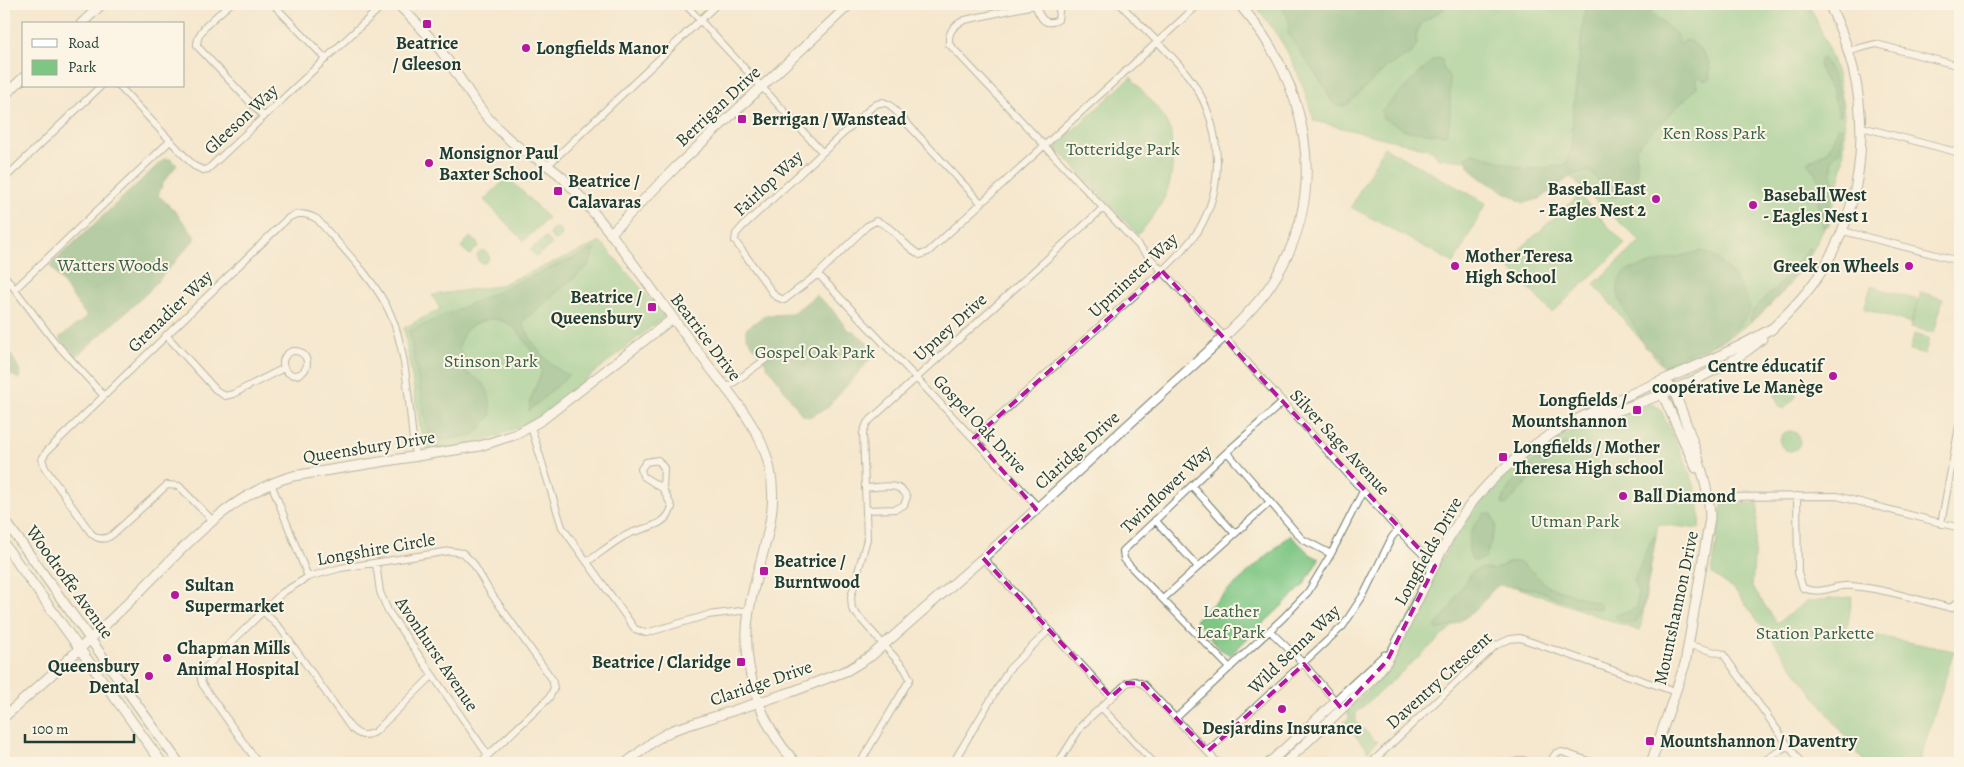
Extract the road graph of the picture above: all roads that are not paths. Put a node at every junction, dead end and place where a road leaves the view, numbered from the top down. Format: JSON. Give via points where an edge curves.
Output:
{"nodes":[{"id":1,"x":102,"y":4,"type":"edge"},
{"id":2,"x":230,"y":4,"type":"edge"},
{"id":3,"x":273,"y":4,"type":"edge"},
{"id":4,"x":384,"y":4,"type":"edge"},
{"id":5,"x":398,"y":4,"type":"edge"},
{"id":6,"x":685,"y":4,"type":"edge"},
{"id":7,"x":717,"y":4,"type":"edge"},
{"id":8,"x":850,"y":4,"type":"edge"},
{"id":9,"x":1037,"y":4,"type":"edge"},
{"id":10,"x":1060,"y":4,"type":"edge"},
{"id":11,"x":1120,"y":4,"type":"edge"},
{"id":12,"x":1199,"y":4,"type":"edge"},
{"id":13,"x":1238,"y":4,"type":"edge"},
{"id":14,"x":1829,"y":4,"type":"edge"},
{"id":15,"x":700,"y":20,"type":"junction"},
{"id":16,"x":83,"y":22,"type":"edge"},
{"id":17,"x":1158,"y":43,"type":"junction"},
{"id":18,"x":1848,"y":52,"type":"junction"},
{"id":19,"x":326,"y":59,"type":"junction"},
{"id":20,"x":1960,"y":66,"type":"edge"},
{"id":21,"x":22,"y":79,"type":"edge"},
{"id":22,"x":99,"y":88,"type":"edge"},
{"id":23,"x":121,"y":88,"type":"edge"},
{"id":24,"x":761,"y":88,"type":"junction"},
{"id":25,"x":4,"y":96,"type":"edge"},
{"id":26,"x":264,"y":117,"type":"junction"},
{"id":27,"x":1862,"y":128,"type":"junction"},
{"id":28,"x":170,"y":141,"type":"junction"},
{"id":29,"x":1043,"y":147,"type":"junction"},
{"id":30,"x":822,"y":152,"type":"junction"},
{"id":31,"x":1960,"y":153,"type":"edge"},
{"id":32,"x":548,"y":166,"type":"junction"},
{"id":33,"x":4,"y":179,"type":"edge"},
{"id":34,"x":981,"y":203,"type":"junction"},
{"id":35,"x":1102,"y":208,"type":"junction"},
{"id":36,"x":1843,"y":231,"type":"junction"},
{"id":37,"x":610,"y":234,"type":"junction"},
{"id":38,"x":1960,"y":261,"type":"edge"},
{"id":39,"x":1162,"y":271,"type":"junction"},
{"id":40,"x":818,"y":274,"type":"junction"},
{"id":41,"x":4,"y":275,"type":"edge"},
{"id":42,"x":14,"y":289,"type":"junction"},
{"id":43,"x":672,"y":319,"type":"junction"},
{"id":44,"x":1774,"y":327,"type":"junction"},
{"id":45,"x":166,"y":335,"type":"junction"},
{"id":46,"x":1224,"y":337,"type":"junction"},
{"id":47,"x":766,"y":359,"type":"dead end"},
{"id":48,"x":284,"y":368,"type":"junction"},
{"id":49,"x":916,"y":378,"type":"junction"},
{"id":50,"x":1663,"y":381,"type":"junction"},
{"id":51,"x":1672,"y":388,"type":"junction"},
{"id":52,"x":725,"y":389,"type":"junction"},
{"id":53,"x":1662,"y":393,"type":"junction"},
{"id":54,"x":103,"y":395,"type":"junction"},
{"id":55,"x":1283,"y":402,"type":"junction"},
{"id":56,"x":1960,"y":421,"type":"edge"},
{"id":57,"x":531,"y":427,"type":"junction"},
{"id":58,"x":1565,"y":428,"type":"junction"},
{"id":59,"x":974,"y":438,"type":"junction"},
{"id":60,"x":1227,"y":452,"type":"junction"},
{"id":61,"x":415,"y":456,"type":"junction"},
{"id":62,"x":271,"y":483,"type":"junction"},
{"id":63,"x":1192,"y":486,"type":"junction"},
{"id":64,"x":1705,"y":486,"type":"junction"},
{"id":65,"x":866,"y":488,"type":"junction"},
{"id":66,"x":663,"y":489,"type":"junction"},
{"id":67,"x":1363,"y":491,"type":"junction"},
{"id":68,"x":1797,"y":496,"type":"junction"},
{"id":69,"x":1708,"y":497,"type":"junction"},
{"id":70,"x":1270,"y":502,"type":"junction"},
{"id":71,"x":1038,"y":507,"type":"junction"},
{"id":72,"x":866,"y":510,"type":"junction"},
{"id":73,"x":4,"y":519,"type":"edge"},
{"id":74,"x":1155,"y":520,"type":"junction"},
{"id":75,"x":213,"y":521,"type":"junction"},
{"id":76,"x":1942,"y":524,"type":"junction"},
{"id":77,"x":1960,"y":528,"type":"edge"},
{"id":78,"x":1398,"y":530,"type":"junction"},
{"id":79,"x":1235,"y":534,"type":"junction"},
{"id":80,"x":4,"y":544,"type":"edge"},
{"id":81,"x":1331,"y":554,"type":"junction"},
{"id":82,"x":983,"y":558,"type":"junction"},
{"id":83,"x":587,"y":562,"type":"junction"},
{"id":84,"x":376,"y":563,"type":"junction"},
{"id":85,"x":1435,"y":566,"type":"junction"},
{"id":86,"x":1198,"y":567,"type":"junction"},
{"id":87,"x":308,"y":577,"type":"junction"},
{"id":88,"x":1163,"y":599,"type":"junction"},
{"id":89,"x":1960,"y":600,"type":"edge"},
{"id":90,"x":749,"y":610,"type":"junction"},
{"id":91,"x":263,"y":611,"type":"junction"},
{"id":92,"x":1049,"y":630,"type":"junction"},
{"id":93,"x":1270,"y":630,"type":"junction"},
{"id":94,"x":91,"y":639,"type":"junction"},
{"id":95,"x":884,"y":645,"type":"junction"},
{"id":96,"x":1689,"y":645,"type":"junction"},
{"id":97,"x":80,"y":649,"type":"junction"},
{"id":98,"x":1304,"y":664,"type":"junction"},
{"id":99,"x":1230,"y":668,"type":"junction"},
{"id":100,"x":432,"y":676,"type":"junction"},
{"id":101,"x":1676,"y":692,"type":"junction"},
{"id":102,"x":1111,"y":697,"type":"junction"},
{"id":103,"x":759,"y":703,"type":"junction"},
{"id":104,"x":1339,"y":705,"type":"junction"},
{"id":105,"x":1101,"y":707,"type":"junction"},
{"id":106,"x":4,"y":717,"type":"edge"},
{"id":107,"x":1176,"y":718,"type":"junction"},
{"id":108,"x":1788,"y":745,"type":"junction"},
{"id":109,"x":1208,"y":751,"type":"junction"},
{"id":110,"x":488,"y":755,"type":"junction"},
{"id":111,"x":793,"y":762,"type":"edge"},
{"id":112,"x":162,"y":763,"type":"edge"},
{"id":113,"x":179,"y":763,"type":"edge"},
{"id":114,"x":258,"y":763,"type":"edge"},
{"id":115,"x":480,"y":763,"type":"edge"},
{"id":116,"x":626,"y":763,"type":"edge"},
{"id":117,"x":860,"y":763,"type":"edge"},
{"id":118,"x":953,"y":763,"type":"edge"},
{"id":119,"x":1058,"y":763,"type":"edge"},
{"id":120,"x":1154,"y":763,"type":"edge"},
{"id":121,"x":1218,"y":763,"type":"edge"},
{"id":122,"x":1269,"y":763,"type":"edge"},
{"id":123,"x":1285,"y":763,"type":"edge"},
{"id":124,"x":1371,"y":763,"type":"edge"},
{"id":125,"x":1510,"y":763,"type":"edge"},
{"id":126,"x":1531,"y":763,"type":"edge"},
{"id":127,"x":1549,"y":763,"type":"edge"},
{"id":128,"x":1595,"y":763,"type":"edge"},
{"id":129,"x":1651,"y":763,"type":"edge"},
{"id":130,"x":1761,"y":763,"type":"edge"},
{"id":131,"x":1801,"y":763,"type":"edge"}],
"edges":[{"from":1,"to":16,"type":"street"},
{"from":2,"to":26,"type":"street","via":[[200,32],[197,46]]},
{"from":3,"to":19,"type":"street"},
{"from":4,"to":19,"type":"street","name":"Gleeson Way"},
{"from":5,"to":32,"type":"street","name":"Beatrice Drive","via":[[436,45],[489,119],[511,141]]},
{"from":6,"to":15,"type":"street"},
{"from":7,"to":15,"type":"street"},
{"from":8,"to":24,"type":"street","name":"Berrigan Drive"},
{"from":9,"to":10,"type":"street","via":[[1041,19],[1046,22],[1058,20]]},
{"from":9,"to":29,"type":"street","name":"Silver Sage Avenue","via":[[956,24],[948,44]]},
{"from":11,"to":17,"type":"street","name":"Upminster Way"},
{"from":12,"to":17,"type":"street","name":"Fairlop Way"},
{"from":13,"to":46,"type":"street","name":"Claridge Drive","via":[[1280,62],[1291,87],[1302,120],[1306,176],[1300,216],[1284,262],[1257,303]]},
{"from":14,"to":18,"type":"street","name":"Longfields Drive"},
{"from":15,"to":24,"type":"street"},
{"from":15,"to":32,"type":"street"},
{"from":17,"to":29,"type":"street","name":"Fairlop Way"},
{"from":17,"to":39,"type":"street","name":"Upminster Way","via":[[1186,74],[1208,107],[1217,166],[1217,179],[1203,221],[1188,245]]},
{"from":18,"to":20,"type":"street","via":[[1876,44]]},
{"from":18,"to":27,"type":"street","name":"Longfields Drive","via":[[1858,85]]},
{"from":19,"to":26,"type":"street","name":"Gleeson Way"},
{"from":21,"to":25,"type":"street"},
{"from":22,"to":33,"type":"street"},
{"from":23,"to":28,"type":"street","name":"Gleeson Way"},
{"from":24,"to":30,"type":"street"},
{"from":24,"to":37,"type":"street","name":"Berrigan Drive"},
{"from":26,"to":28,"type":"street","name":"Gleeson Way","via":[[212,167],[203,170],[194,166]]},
{"from":27,"to":31,"type":"street"},
{"from":27,"to":36,"type":"street","name":"Longfields Drive","via":[[1858,180]]},
{"from":28,"to":42,"type":"street"},
{"from":29,"to":34,"type":"street","name":"Fairlop Way"},
{"from":29,"to":35,"type":"street","name":"Silver Sage Avenue"},
{"from":30,"to":34,"type":"street","name":"Fairlop Way","via":[[874,105],[883,102],[890,105]]},
{"from":30,"to":40,"type":"street","name":"Fairlop Way","via":[[742,227],[735,241],[775,296],[784,300]]},
{"from":32,"to":37,"type":"street","name":"Beatrice Drive"},
{"from":34,"to":40,"type":"street","name":"Fairlop Way","via":[[928,252],[920,255],[885,223],[876,221]]},
{"from":35,"to":39,"type":"street","name":"Silver Sage Avenue"},
{"from":35,"to":49,"type":"street","name":"Upney Drive"},
{"from":36,"to":38,"type":"street"},
{"from":36,"to":44,"type":"street","name":"Longfields Drive","via":[[1823,271],[1800,302]]},
{"from":37,"to":43,"type":"street","name":"Beatrice Drive"},
{"from":39,"to":46,"type":"street","name":"Silver Sage Avenue"},
{"from":39,"to":59,"type":"street","name":"Upminster Way"},
{"from":40,"to":49,"type":"street","name":"Gospel Oak Drive"},
{"from":41,"to":42,"type":"street"},
{"from":42,"to":54,"type":"street","via":[[54,341]]},
{"from":43,"to":52,"type":"street","name":"Beatrice Drive"},
{"from":43,"to":57,"type":"street","name":"Queensbury Drive"},
{"from":44,"to":50,"type":"street","name":"Longfields Drive","via":[[1747,343]]},
{"from":44,"to":51,"type":"street","name":"Longfields Drive","via":[[1744,353]]},
{"from":45,"to":48,"type":"street","via":[[225,396]]},
{"from":45,"to":54,"type":"street","name":"Grenadier Way"},
{"from":45,"to":61,"type":"street","name":"Grenadier Way","via":[[287,219],[297,214],[312,216],[365,276],[393,320],[401,352]]},
{"from":46,"to":55,"type":"street","name":"Silver Sage Avenue"},
{"from":46,"to":71,"type":"street","name":"Claridge Drive"},
{"from":47,"to":52,"type":"street"},
{"from":48,"to":48,"type":"street","via":[[290,374],[301,374],[308,364],[305,355],[297,350],[288,352],[283,359]]},
{"from":49,"to":59,"type":"street","name":"Gospel Oak Drive"},
{"from":49,"to":65,"type":"street","name":"Upney Drive","via":[[867,424],[863,433]]},
{"from":50,"to":51,"type":"street"},
{"from":50,"to":53,"type":"street","name":"Mountshannon Drive"},
{"from":50,"to":58,"type":"street","name":"Longfields Drive","via":[[1606,404]]},
{"from":51,"to":53,"type":"street","name":"Longfields Drive"},
{"from":51,"to":64,"type":"street","name":"Mountshannon Drive"},
{"from":52,"to":90,"type":"street","name":"Beatrice Drive","via":[[761,442],[773,488],[770,526]]},
{"from":53,"to":58,"type":"street","name":"Longfields Drive"},
{"from":53,"to":64,"type":"street","name":"Mountshannon Drive"},
{"from":54,"to":75,"type":"street","name":"Grenadier Way","via":[[42,459],[91,533],[98,539],[109,537],[167,484],[179,486]]},
{"from":55,"to":60,"type":"street","name":"Twinflower Way"},
{"from":55,"to":67,"type":"street","name":"Silver Sage Avenue"},
{"from":56,"to":76,"type":"street"},
{"from":57,"to":61,"type":"street","name":"Queensbury Drive","via":[[480,446]]},
{"from":57,"to":83,"type":"street","via":[[562,526]]},
{"from":58,"to":85,"type":"street","name":"Longfields Drive","via":[[1524,452],[1486,486],[1460,519]]},
{"from":59,"to":71,"type":"street","name":"Gospel Oak Drive"},
{"from":60,"to":63,"type":"street","name":"Twinflower Way"},
{"from":60,"to":70,"type":"street"},
{"from":61,"to":62,"type":"street","name":"Queensbury Drive","via":[[304,474]]},
{"from":62,"to":75,"type":"street","name":"Queensbury Drive","via":[[237,502]]},
{"from":62,"to":87,"type":"street"},
{"from":63,"to":74,"type":"street","name":"Twinflower Way"},
{"from":63,"to":79,"type":"street"},
{"from":64,"to":69,"type":"street","name":"Mountshannon Drive"},
{"from":65,"to":72,"type":"street","name":"Upney Drive"},
{"from":65,"to":72,"type":"street","via":[[898,487],[904,490],[907,498],[904,505],[896,509]]},
{"from":66,"to":66,"type":"street","via":[[664,468],[658,460],[646,462],[641,468],[643,476]]},
{"from":66,"to":83,"type":"street","via":[[672,507],[666,519],[623,537]]},
{"from":67,"to":78,"type":"street","name":"Silver Sage Avenue"},
{"from":67,"to":81,"type":"street"},
{"from":68,"to":69,"type":"street"},
{"from":68,"to":76,"type":"street","via":[[1837,496]]},
{"from":68,"to":89,"type":"street","via":[[1798,573],[1803,588],[1814,592],[1848,586],[1865,588],[1951,608]]},
{"from":69,"to":96,"type":"street","name":"Mountshannon Drive","via":[[1710,526]]},
{"from":70,"to":79,"type":"street"},
{"from":70,"to":81,"type":"street","via":[[1302,539]]},
{"from":71,"to":82,"type":"street","name":"Claridge Drive"},
{"from":72,"to":95,"type":"street","name":"Upney Drive","via":[[867,539],[851,597],[852,609]]},
{"from":73,"to":94,"type":"street","name":"Woodroffe Avenue"},
{"from":74,"to":86,"type":"street"},
{"from":74,"to":88,"type":"street","name":"Twinflower Way","via":[[1128,545],[1123,555]]},
{"from":75,"to":94,"type":"street","name":"Queensbury Drive"},
{"from":76,"to":77,"type":"street"},
{"from":78,"to":85,"type":"street","name":"Silver Sage Avenue"},
{"from":78,"to":98,"type":"street","name":"Wild Senna Way","via":[[1354,612]]},
{"from":79,"to":86,"type":"street"},
{"from":80,"to":97,"type":"street","name":"Woodroffe Avenue"},
{"from":81,"to":93,"type":"street","via":[[1308,592]]},
{"from":82,"to":92,"type":"street"},
{"from":82,"to":95,"type":"street","name":"Claridge Drive"},
{"from":83,"to":90,"type":"street","via":[[635,629],[642,633],[708,615]]},
{"from":84,"to":87,"type":"street","name":"Longshire Circle"},
{"from":84,"to":100,"type":"street","name":"Avonhurst Avenue","via":[[380,592],[388,611]]},
{"from":84,"to":110,"type":"street","name":"Longshire Circle","via":[[450,551],[463,553],[552,679],[554,688],[549,698]]},
{"from":85,"to":104,"type":"street","name":"Longfields Drive","via":[[1399,641]]},
{"from":86,"to":88,"type":"street"},
{"from":87,"to":91,"type":"street","name":"Longshire Circle","via":[[282,593]]},
{"from":88,"to":99,"type":"street","name":"Twinflower Way"},
{"from":90,"to":103,"type":"street","name":"Beatrice Drive","via":[[748,652]]},
{"from":91,"to":100,"type":"street","via":[[281,630],[359,736],[375,732]]},
{"from":91,"to":114,"type":"street","name":"Longshire Circle","via":[[200,674],[204,688]]},
{"from":92,"to":102,"type":"street"},
{"from":92,"to":118,"type":"street","via":[[1009,669]]},
{"from":93,"to":98,"type":"street"},
{"from":93,"to":99,"type":"street"},
{"from":94,"to":97,"type":"street","name":"Queensbury Drive"},
{"from":94,"to":113,"type":"street","name":"Woodroffe Avenue"},
{"from":95,"to":103,"type":"street","name":"Claridge Drive","via":[[848,670]]},
{"from":95,"to":117,"type":"street","via":[[910,679]]},
{"from":96,"to":101,"type":"street","name":"Mountshannon Drive"},
{"from":96,"to":108,"type":"street","via":[[1723,654]]},
{"from":97,"to":106,"type":"street","name":"Queensbury Drive"},
{"from":97,"to":112,"type":"street","name":"Woodroffe Avenue"},
{"from":98,"to":104,"type":"street"},
{"from":98,"to":109,"type":"street","name":"Wild Senna Way"},
{"from":99,"to":107,"type":"street"},
{"from":100,"to":110,"type":"street","name":"Avonhurst Avenue"},
{"from":101,"to":124,"type":"street","name":"Daventry Crescent","via":[[1520,638],[1510,638],[1496,646]]},
{"from":101,"to":129,"type":"street","name":"Mountshannon Drive"},
{"from":102,"to":105,"type":"street"},
{"from":102,"to":107,"type":"street","via":[[1135,681],[1143,684]]},
{"from":103,"to":111,"type":"street","name":"Beatrice Drive","via":[[771,729]]},
{"from":103,"to":116,"type":"street","name":"Claridge Drive","via":[[673,730],[650,743]]},
{"from":104,"to":122,"type":"street","name":"Longfields Drive"},
{"from":104,"to":123,"type":"street","name":"Longfields Drive"},
{"from":105,"to":119,"type":"street","via":[[1082,725]]},
{"from":105,"to":120,"type":"street"},
{"from":107,"to":109,"type":"street"},
{"from":108,"to":130,"type":"street"},
{"from":108,"to":131,"type":"street"},
{"from":109,"to":121,"type":"street"},
{"from":110,"to":115,"type":"street","name":"Longshire Circle"},
{"from":125,"to":126,"type":"street","via":[[1523,760]]},
{"from":127,"to":128,"type":"street","via":[[1556,753],[1562,752]]}]}
